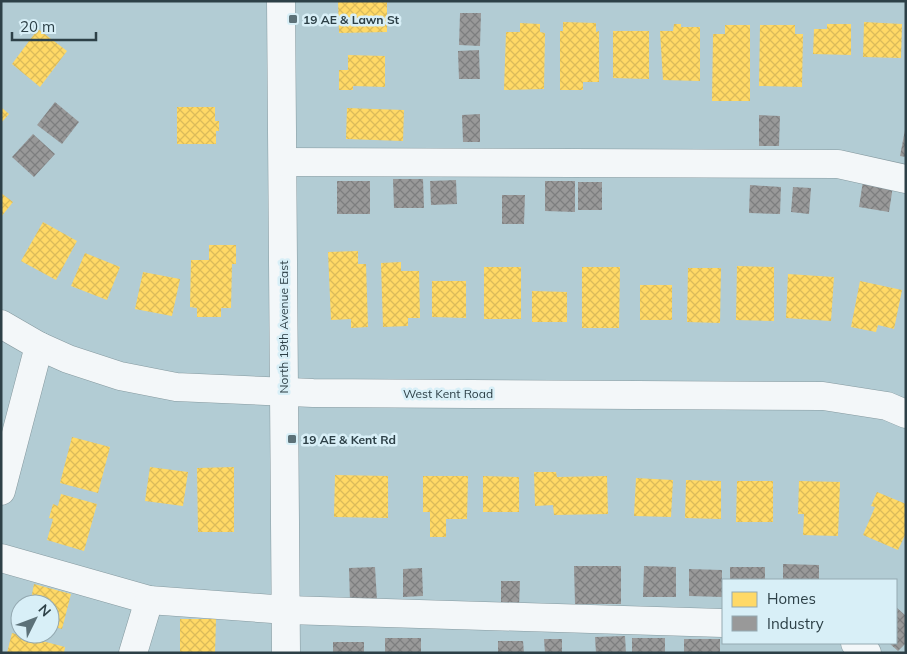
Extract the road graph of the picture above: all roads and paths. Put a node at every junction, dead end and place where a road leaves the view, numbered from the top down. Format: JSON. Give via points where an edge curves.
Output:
{"nodes":[{"id":1,"x":281,"y":1,"type":"edge"},
{"id":2,"x":283,"y":162,"type":"junction"},
{"id":3,"x":906,"y":180,"type":"edge"},
{"id":4,"x":1,"y":324,"type":"edge"},
{"id":5,"x":39,"y":346,"type":"junction"},
{"id":6,"x":283,"y":391,"type":"junction"},
{"id":7,"x":906,"y":414,"type":"edge"},
{"id":8,"x":1,"y":490,"type":"edge"},
{"id":9,"x":1,"y":558,"type":"edge"},
{"id":10,"x":149,"y":600,"type":"junction"},
{"id":11,"x":287,"y":610,"type":"junction"},
{"id":12,"x":722,"y":623,"type":"edge"},
{"id":13,"x":856,"y":644,"type":"edge"},
{"id":14,"x":133,"y":653,"type":"edge"},
{"id":15,"x":286,"y":653,"type":"edge"},
{"id":16,"x":867,"y":653,"type":"edge"}],
"edges":[{"from":1,"to":2,"type":"street","name":"North 19th Avenue East"},
{"from":2,"to":3,"type":"street","via":[[838,164]]},
{"from":2,"to":6,"type":"street","name":"North 19th Avenue East"},
{"from":4,"to":5,"type":"street","name":"West Kent Road"},
{"from":5,"to":6,"type":"street","name":"West Kent Road","via":[[120,376],[167,385],[234,391]]},
{"from":5,"to":8,"type":"street"},
{"from":6,"to":7,"type":"street","name":"West Kent Road","via":[[823,396],[888,406]]},
{"from":6,"to":11,"type":"street","name":"North 19th Avenue East"},
{"from":9,"to":10,"type":"street"},
{"from":10,"to":11,"type":"street"},
{"from":10,"to":14,"type":"street"},
{"from":11,"to":12,"type":"street"},
{"from":11,"to":15,"type":"street","name":"North 19th Avenue East"},
{"from":13,"to":16,"type":"street"}]}
